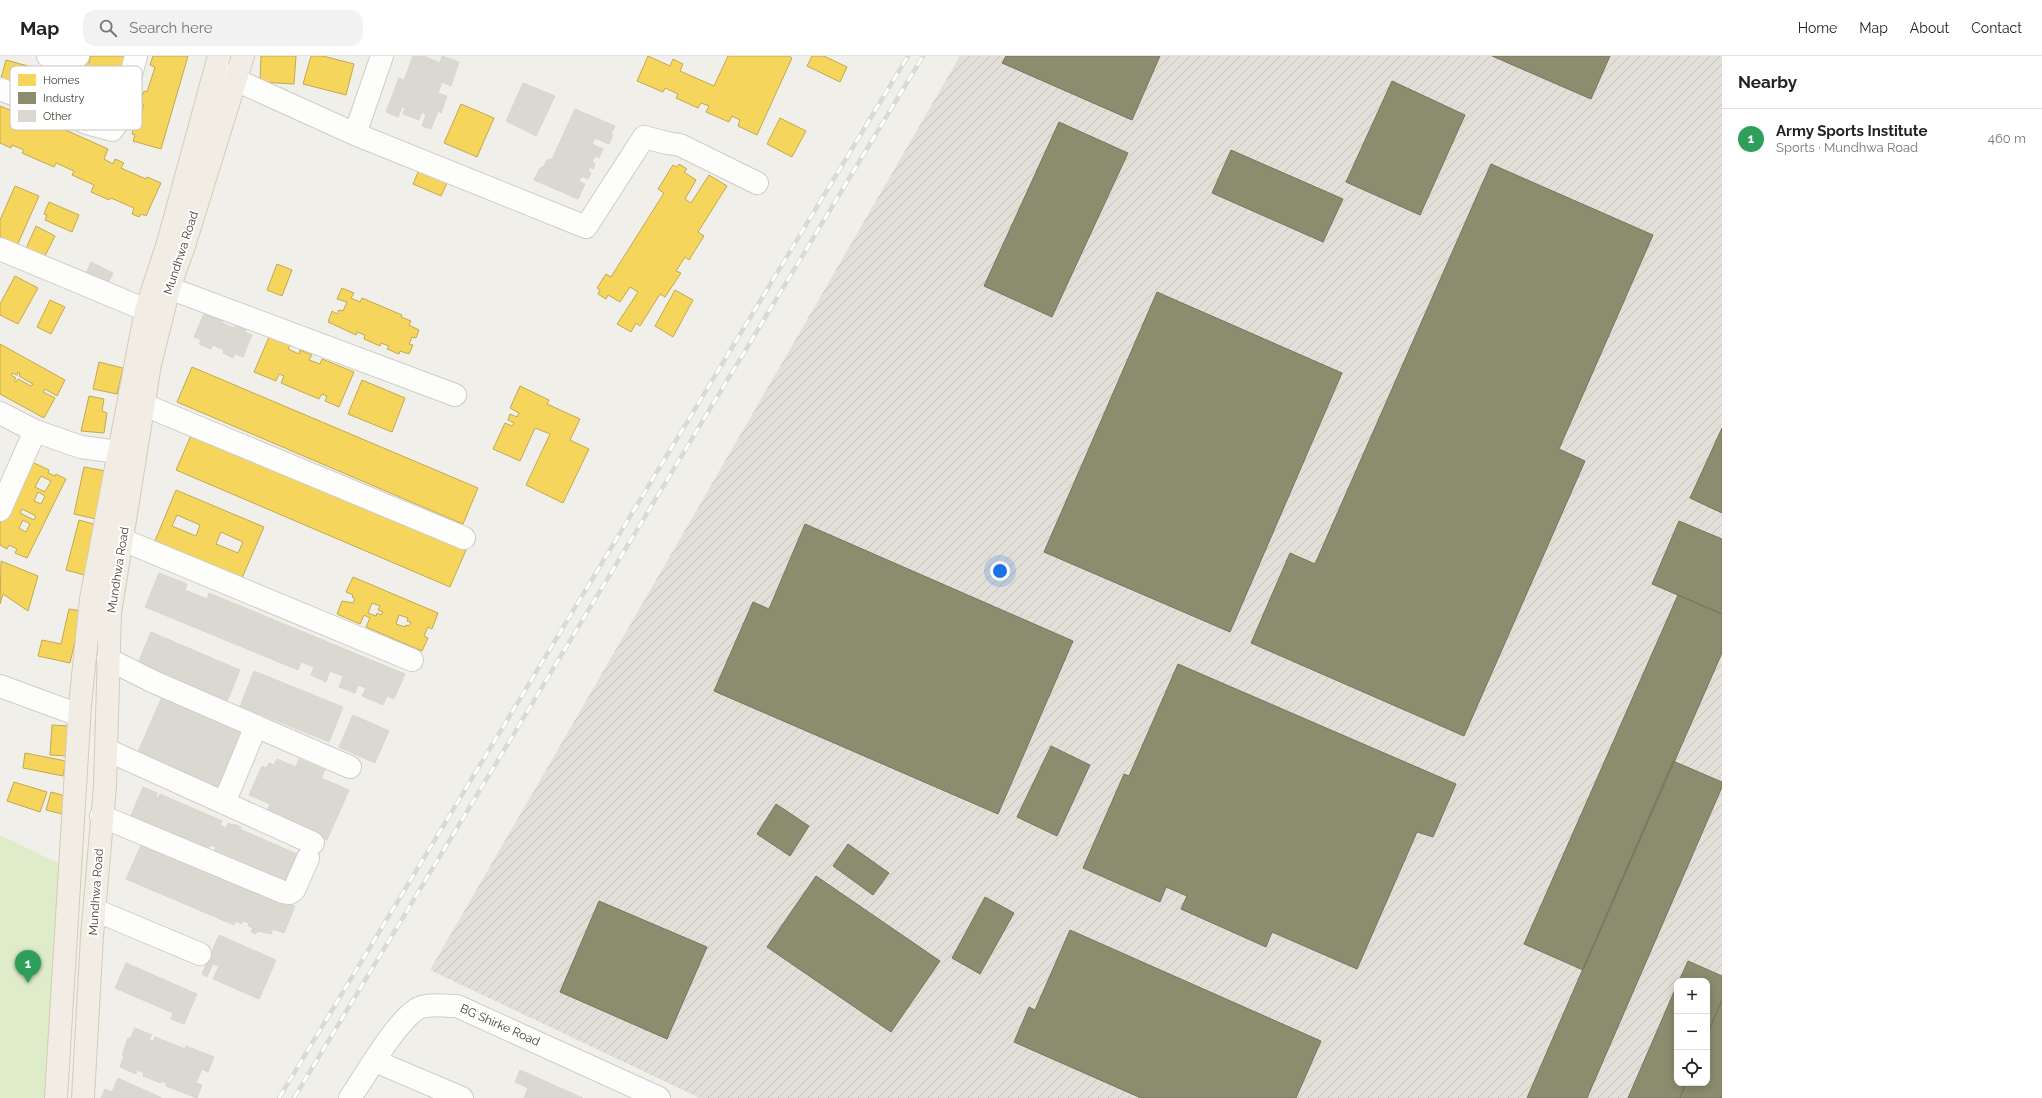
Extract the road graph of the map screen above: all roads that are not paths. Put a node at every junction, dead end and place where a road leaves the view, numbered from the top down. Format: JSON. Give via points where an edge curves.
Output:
{"nodes":[{"id":1,"x":136,"y":56,"type":"edge"},
{"id":2,"x":243,"y":56,"type":"edge"},
{"id":3,"x":382,"y":56,"type":"edge"},
{"id":4,"x":217,"y":63,"type":"edge"},
{"id":5,"x":133,"y":66,"type":"edge"},
{"id":6,"x":236,"y":80,"type":"junction"},
{"id":7,"x":0,"y":89,"type":"edge"},
{"id":8,"x":10,"y":93,"type":"edge"},
{"id":9,"x":354,"y":134,"type":"junction"},
{"id":10,"x":757,"y":183,"type":"dead end"},
{"id":11,"x":0,"y":249,"type":"edge"},
{"id":12,"x":169,"y":288,"type":"junction"},
{"id":13,"x":146,"y":310,"type":"junction"},
{"id":14,"x":455,"y":395,"type":"dead end"},
{"id":15,"x":142,"y":404,"type":"junction"},
{"id":16,"x":0,"y":413,"type":"edge"},
{"id":17,"x":34,"y":431,"type":"junction"},
{"id":18,"x":118,"y":452,"type":"junction"},
{"id":19,"x":0,"y":510,"type":"edge"},
{"id":20,"x":464,"y":538,"type":"dead end"},
{"id":21,"x":122,"y":540,"type":"junction"},
{"id":22,"x":108,"y":659,"type":"junction"},
{"id":23,"x":412,"y":660,"type":"dead end"},
{"id":24,"x":0,"y":686,"type":"edge"},
{"id":25,"x":79,"y":715,"type":"junction"},
{"id":26,"x":256,"y":726,"type":"junction"},
{"id":27,"x":106,"y":740,"type":"junction"},
{"id":28,"x":78,"y":748,"type":"junction"},
{"id":29,"x":350,"y":767,"type":"dead end"},
{"id":30,"x":224,"y":803,"type":"junction"},
{"id":31,"x":93,"y":821,"type":"junction"},
{"id":32,"x":95,"y":910,"type":"junction"},
{"id":33,"x":200,"y":954,"type":"dead end"},
{"id":34,"x":375,"y":1061,"type":"junction"},
{"id":35,"x":56,"y":1098,"type":"edge"},
{"id":36,"x":66,"y":1098,"type":"edge"},
{"id":37,"x":74,"y":1098,"type":"edge"},
{"id":38,"x":83,"y":1098,"type":"edge"},
{"id":39,"x":350,"y":1098,"type":"edge"},
{"id":40,"x":462,"y":1098,"type":"edge"},
{"id":41,"x":659,"y":1098,"type":"edge"}],
"edges":[{"from":1,"to":5,"type":"street"},
{"from":2,"to":6,"type":"main road","name":"Mundhwa Road"},
{"from":3,"to":9,"type":"street"},
{"from":4,"to":6,"type":"street"},
{"from":4,"to":13,"type":"main road","name":"Mundhwa Road","via":[[168,243]]},
{"from":6,"to":9,"type":"street"},
{"from":6,"to":12,"type":"main road","name":"Mundhwa Road"},
{"from":7,"to":8,"type":"street"},
{"from":9,"to":10,"type":"street","via":[[586,227],[644,137],[680,145]]},
{"from":11,"to":13,"type":"street"},
{"from":12,"to":14,"type":"street"},
{"from":12,"to":15,"type":"main road","name":"Mundhwa Road"},
{"from":13,"to":18,"type":"main road","name":"Mundhwa Road"},
{"from":15,"to":20,"type":"street"},
{"from":15,"to":21,"type":"main road","name":"Mundhwa Road"},
{"from":16,"to":17,"type":"street"},
{"from":17,"to":18,"type":"street","via":[[81,447]]},
{"from":17,"to":19,"type":"street"},
{"from":18,"to":25,"type":"main road","name":"Mundhwa Road","via":[[91,599]]},
{"from":21,"to":22,"type":"main road","name":"Mundhwa Road","via":[[110,612]]},
{"from":21,"to":23,"type":"street"},
{"from":22,"to":26,"type":"street"},
{"from":22,"to":27,"type":"main road","name":"Mundhwa Road"},
{"from":24,"to":25,"type":"street"},
{"from":25,"to":28,"type":"main road","name":"Mundhwa Road"},
{"from":26,"to":29,"type":"street"},
{"from":26,"to":30,"type":"street"},
{"from":27,"to":30,"type":"street"},
{"from":27,"to":31,"type":"main road","via":[[99,744]]},
{"from":28,"to":31,"type":"main road","via":[[84,757]]},
{"from":28,"to":35,"type":"main road","name":"Mundhwa Road"},
{"from":30,"to":31,"type":"street","via":[[310,851],[294,890],[290,893]]},
{"from":31,"to":32,"type":"main road","name":"Mundhwa Road"},
{"from":31,"to":36,"type":"main road","via":[[81,922]]},
{"from":31,"to":37,"type":"main road"},
{"from":32,"to":33,"type":"street"},
{"from":32,"to":38,"type":"main road","name":"Mundhwa Road"},
{"from":34,"to":39,"type":"street","name":"BG Shirke Road"},
{"from":34,"to":40,"type":"street"},
{"from":34,"to":41,"type":"street","name":"BG Shirke Road","via":[[399,1026],[417,1009],[457,1006]]}]}
